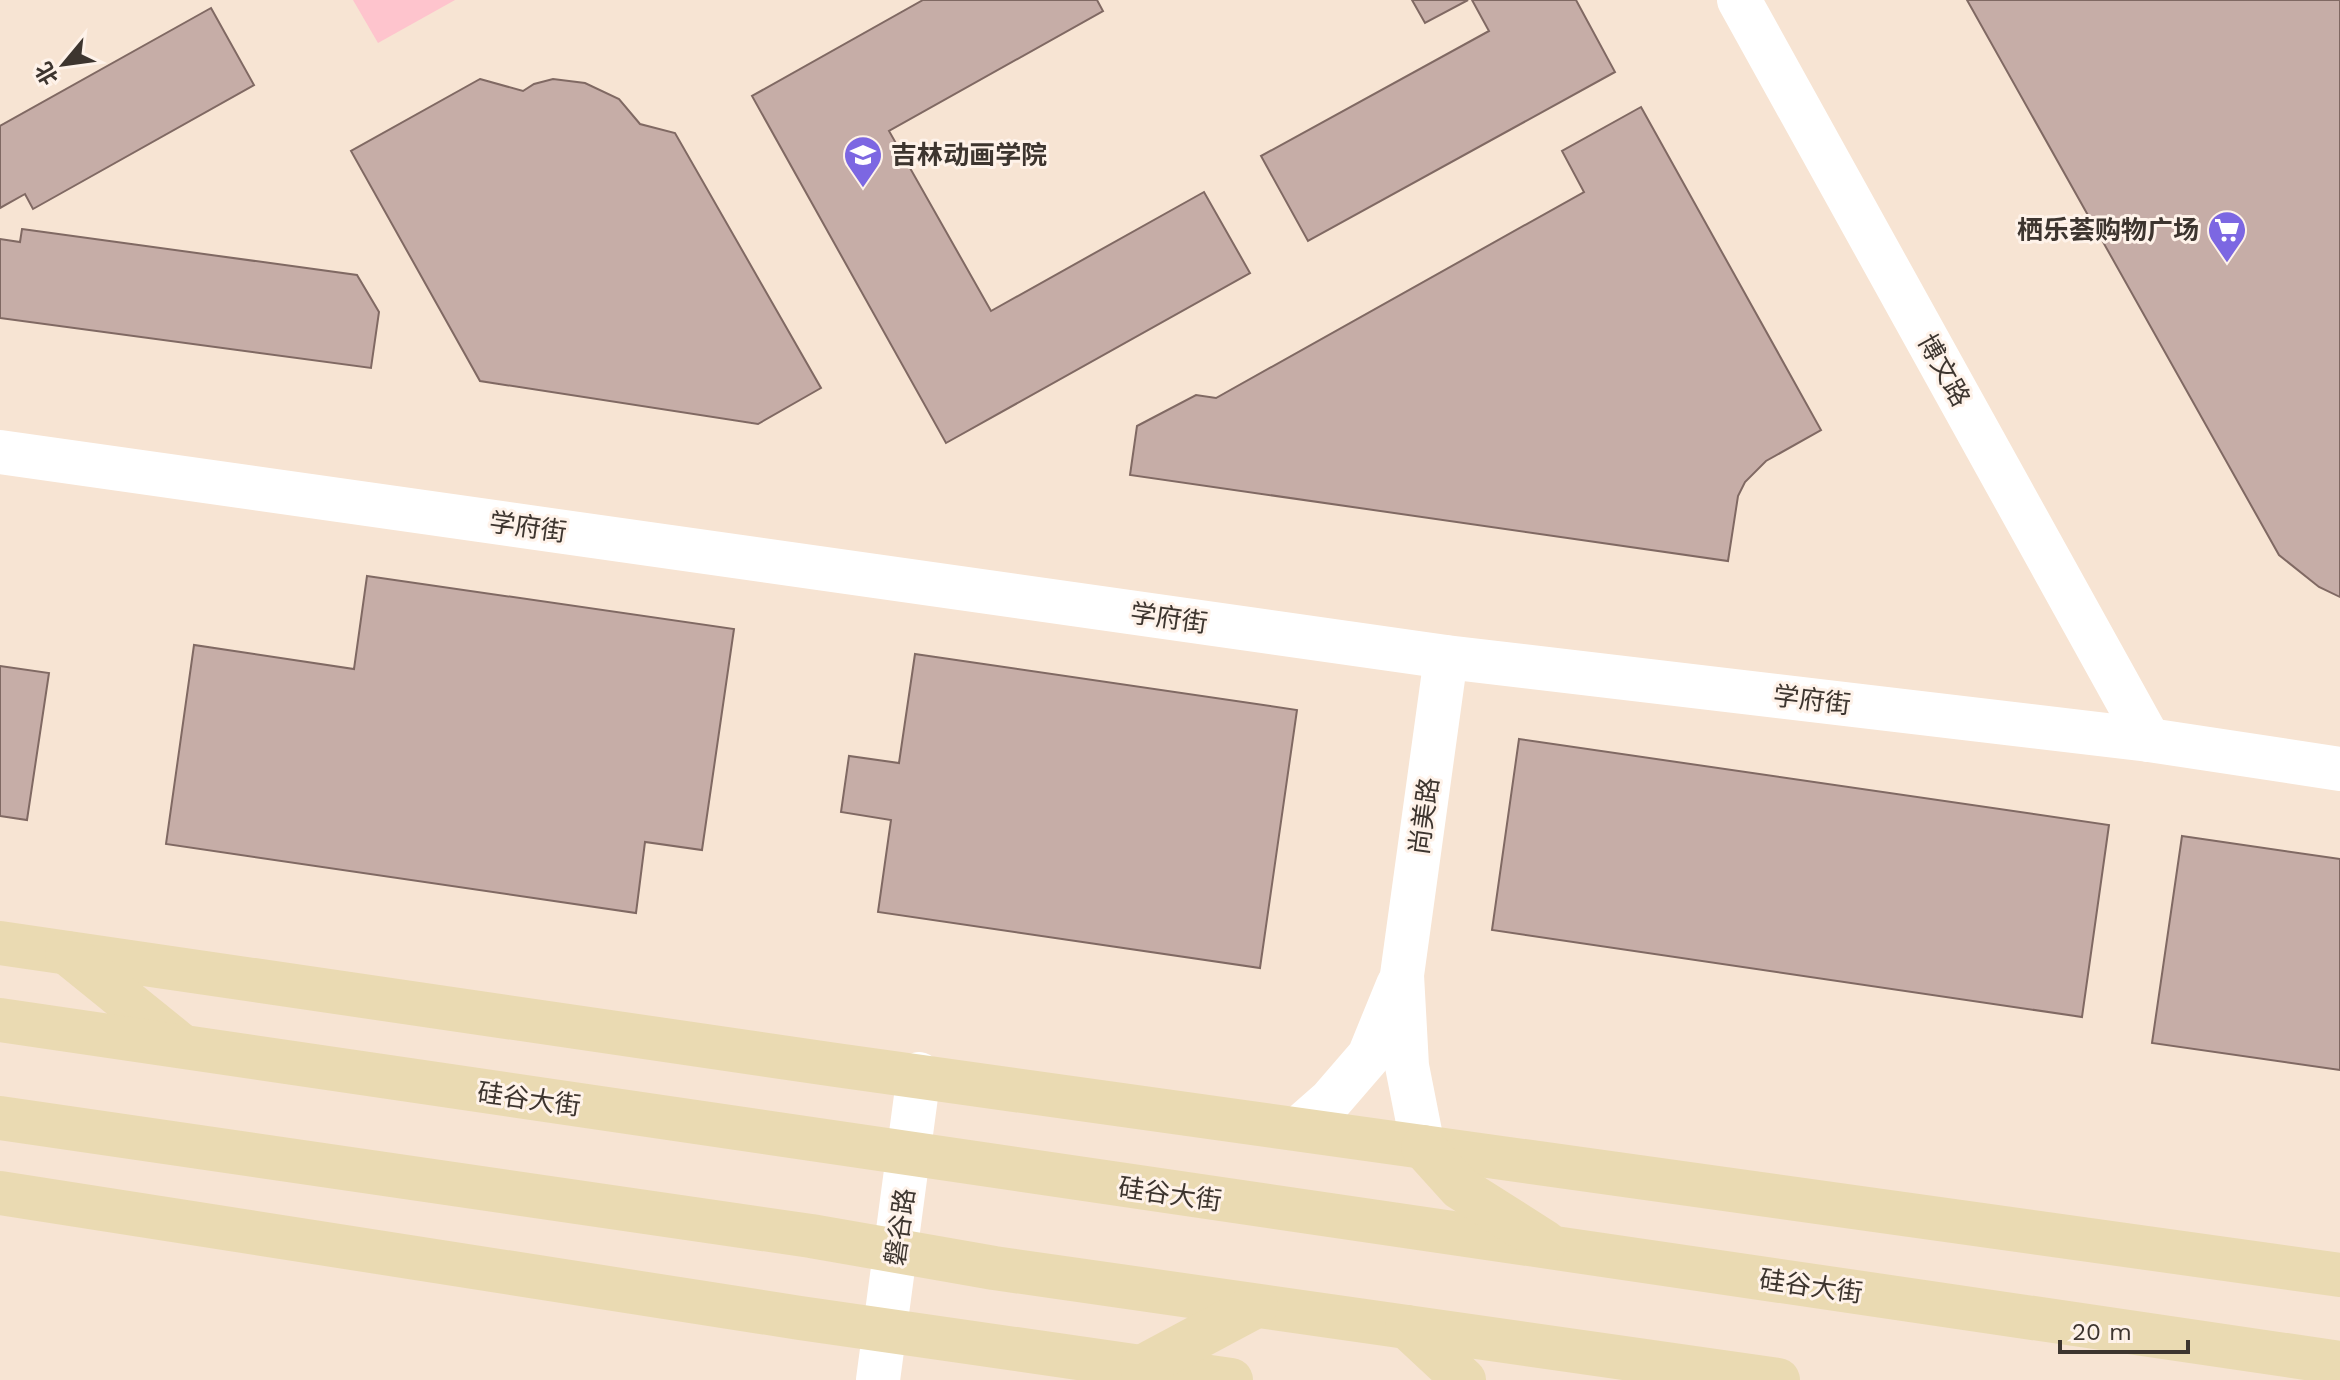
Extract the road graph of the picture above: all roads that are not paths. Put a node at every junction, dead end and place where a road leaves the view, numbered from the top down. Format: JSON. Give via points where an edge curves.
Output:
{"nodes":[{"id":1,"x":1739,"y":0,"type":"edge"},
{"id":2,"x":0,"y":452,"type":"edge"},
{"id":3,"x":1446,"y":657,"type":"junction"},
{"id":4,"x":2149,"y":740,"type":"junction"},
{"id":5,"x":2340,"y":769,"type":"edge"},
{"id":6,"x":0,"y":943,"type":"edge"},
{"id":7,"x":66,"y":952,"type":"junction"},
{"id":8,"x":1402,"y":975,"type":"junction"},
{"id":9,"x":0,"y":1020,"type":"edge"},
{"id":10,"x":184,"y":1048,"type":"junction"},
{"id":11,"x":919,"y":1074,"type":"junction"},
{"id":12,"x":0,"y":1118,"type":"edge"},
{"id":13,"x":1298,"y":1129,"type":"junction"},
{"id":14,"x":1423,"y":1147,"type":"junction"},
{"id":15,"x":910,"y":1156,"type":"junction"},
{"id":16,"x":0,"y":1193,"type":"edge"},
{"id":17,"x":1557,"y":1250,"type":"junction"},
{"id":18,"x":897,"y":1251,"type":"junction"},
{"id":19,"x":2340,"y":1275,"type":"edge"},
{"id":20,"x":1256,"y":1306,"type":"junction"},
{"id":21,"x":1407,"y":1327,"type":"junction"},
{"id":22,"x":886,"y":1330,"type":"junction"},
{"id":23,"x":2340,"y":1363,"type":"edge"},
{"id":24,"x":1142,"y":1367,"type":"junction"},
{"id":25,"x":878,"y":1380,"type":"edge"},
{"id":26,"x":1231,"y":1380,"type":"edge"},
{"id":27,"x":1464,"y":1380,"type":"edge"},
{"id":28,"x":1778,"y":1380,"type":"edge"}],
"edges":[{"from":1,"to":4,"type":"street","name":"博文路"},
{"from":2,"to":3,"type":"street","name":"学府街"},
{"from":3,"to":4,"type":"street","name":"学府街"},
{"from":3,"to":8,"type":"street","name":"尚美路"},
{"from":4,"to":5,"type":"street","name":"学府街"},
{"from":6,"to":7,"type":"main road"},
{"from":7,"to":10,"type":"main road"},
{"from":7,"to":11,"type":"main road"},
{"from":8,"to":13,"type":"street","via":[[1369,1056]]},
{"from":8,"to":14,"type":"street","via":[[1407,1066]]},
{"from":9,"to":10,"type":"main road","name":"硅谷大街"},
{"from":10,"to":15,"type":"main road","name":"硅谷大街"},
{"from":11,"to":13,"type":"main road"},
{"from":11,"to":15,"type":"street","name":"磐谷路"},
{"from":12,"to":18,"type":"main road"},
{"from":13,"to":14,"type":"main road"},
{"from":14,"to":17,"type":"main road","via":[[1460,1188]]},
{"from":14,"to":19,"type":"main road"},
{"from":15,"to":17,"type":"main road","name":"硅谷大街"},
{"from":15,"to":18,"type":"street","name":"磐谷路"},
{"from":16,"to":22,"type":"main road"},
{"from":17,"to":23,"type":"main road","name":"硅谷大街"},
{"from":18,"to":20,"type":"main road"},
{"from":18,"to":22,"type":"street","name":"磐谷路"},
{"from":20,"to":21,"type":"main road"},
{"from":20,"to":24,"type":"main road"},
{"from":21,"to":27,"type":"main road"},
{"from":21,"to":28,"type":"main road"},
{"from":22,"to":24,"type":"main road"},
{"from":22,"to":25,"type":"street","name":"磐谷路"},
{"from":24,"to":26,"type":"main road"}]}
